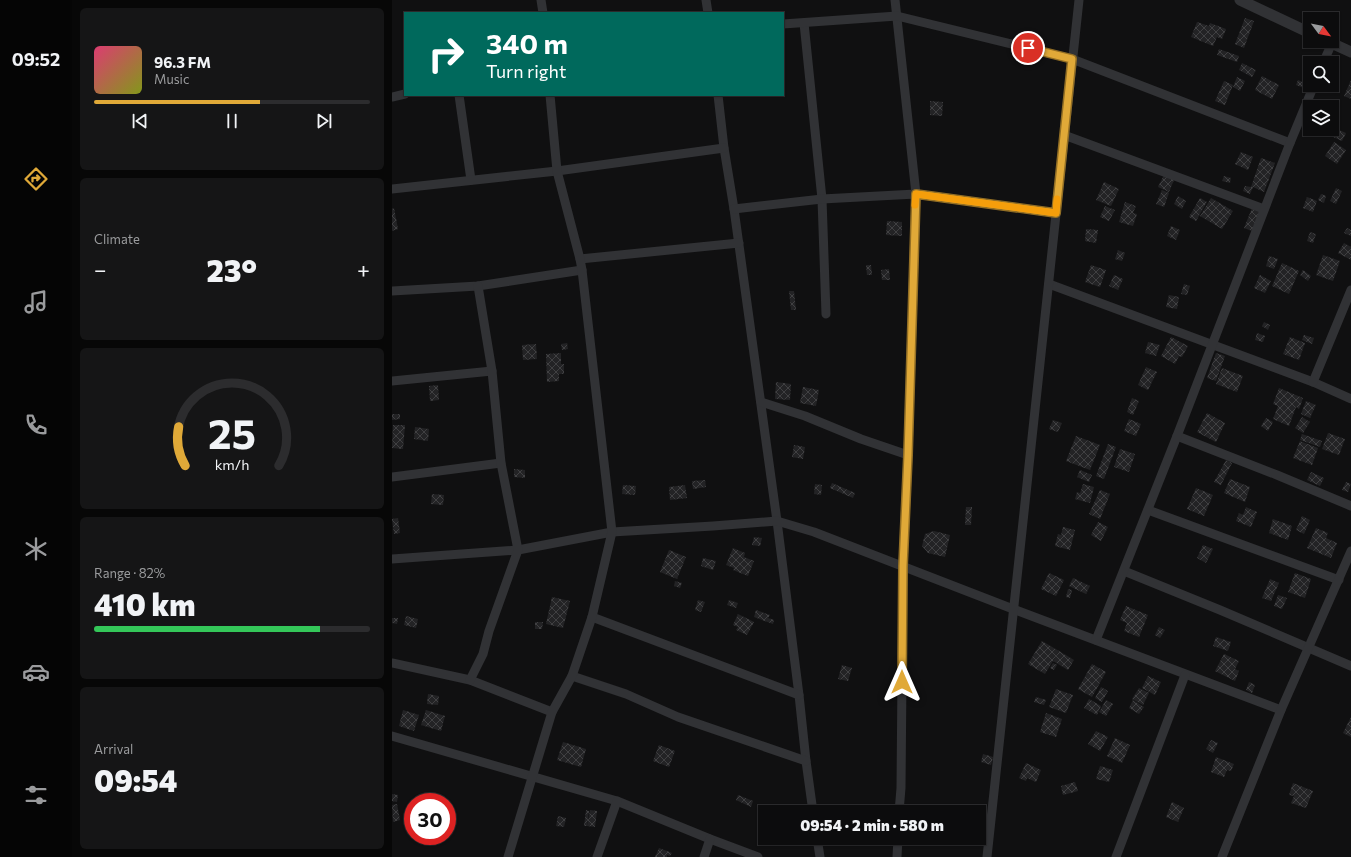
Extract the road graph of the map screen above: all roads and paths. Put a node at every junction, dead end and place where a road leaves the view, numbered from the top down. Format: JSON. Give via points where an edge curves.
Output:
{"nodes":[{"id":1,"x":541,"y":0,"type":"edge"},
{"id":2,"x":706,"y":0,"type":"edge"},
{"id":3,"x":895,"y":0,"type":"edge"},
{"id":4,"x":1079,"y":0,"type":"edge"},
{"id":5,"x":1240,"y":0,"type":"edge"},
{"id":6,"x":543,"y":12,"type":"edge"},
{"id":7,"x":708,"y":12,"type":"edge"},
{"id":8,"x":897,"y":16,"type":"junction"},
{"id":9,"x":804,"y":23,"type":"junction"},
{"id":10,"x":784,"y":24,"type":"edge"},
{"id":11,"x":1303,"y":30,"type":"edge"},
{"id":12,"x":1339,"y":47,"type":"edge"},
{"id":13,"x":1351,"y":52,"type":"edge"},
{"id":14,"x":1072,"y":59,"type":"junction"},
{"id":15,"x":1311,"y":92,"type":"edge"},
{"id":16,"x":404,"y":94,"type":"edge"},
{"id":17,"x":392,"y":96,"type":"edge"},
{"id":18,"x":459,"y":96,"type":"edge"},
{"id":19,"x":550,"y":96,"type":"edge"},
{"id":20,"x":718,"y":96,"type":"edge"},
{"id":21,"x":1064,"y":135,"type":"junction"},
{"id":22,"x":1290,"y":142,"type":"junction"},
{"id":23,"x":724,"y":148,"type":"junction"},
{"id":24,"x":557,"y":171,"type":"junction"},
{"id":25,"x":471,"y":180,"type":"junction"},
{"id":26,"x":392,"y":189,"type":"edge"},
{"id":27,"x":916,"y":194,"type":"junction"},
{"id":28,"x":822,"y":200,"type":"junction"},
{"id":29,"x":734,"y":209,"type":"junction"},
{"id":30,"x":1264,"y":209,"type":"junction"},
{"id":31,"x":1056,"y":213,"type":"junction"},
{"id":32,"x":739,"y":243,"type":"junction"},
{"id":33,"x":580,"y":259,"type":"junction"},
{"id":34,"x":582,"y":270,"type":"junction"},
{"id":35,"x":1049,"y":284,"type":"junction"},
{"id":36,"x":478,"y":286,"type":"junction"},
{"id":37,"x":1351,"y":290,"type":"edge"},
{"id":38,"x":392,"y":291,"type":"edge"},
{"id":39,"x":826,"y":314,"type":"dead end"},
{"id":40,"x":1212,"y":344,"type":"junction"},
{"id":41,"x":492,"y":371,"type":"junction"},
{"id":42,"x":392,"y":381,"type":"edge"},
{"id":43,"x":1313,"y":382,"type":"junction"},
{"id":44,"x":1351,"y":399,"type":"edge"},
{"id":45,"x":761,"y":402,"type":"junction"},
{"id":46,"x":1177,"y":436,"type":"junction"},
{"id":47,"x":908,"y":455,"type":"junction"},
{"id":48,"x":501,"y":463,"type":"junction"},
{"id":49,"x":392,"y":477,"type":"edge"},
{"id":50,"x":1351,"y":506,"type":"edge"},
{"id":51,"x":1148,"y":510,"type":"junction"},
{"id":52,"x":777,"y":521,"type":"junction"},
{"id":53,"x":612,"y":532,"type":"junction"},
{"id":54,"x":518,"y":550,"type":"junction"},
{"id":55,"x":1351,"y":551,"type":"edge"},
{"id":56,"x":392,"y":559,"type":"edge"},
{"id":57,"x":903,"y":566,"type":"junction"},
{"id":58,"x":1124,"y":571,"type":"junction"},
{"id":59,"x":1339,"y":580,"type":"junction"},
{"id":60,"x":1013,"y":609,"type":"junction"},
{"id":61,"x":592,"y":617,"type":"junction"},
{"id":62,"x":1096,"y":640,"type":"junction"},
{"id":63,"x":1309,"y":648,"type":"junction"},
{"id":64,"x":392,"y":663,"type":"edge"},
{"id":65,"x":1351,"y":666,"type":"edge"},
{"id":66,"x":1185,"y":674,"type":"junction"},
{"id":67,"x":572,"y":676,"type":"junction"},
{"id":68,"x":470,"y":680,"type":"junction"},
{"id":69,"x":799,"y":695,"type":"junction"},
{"id":70,"x":1281,"y":710,"type":"junction"},
{"id":71,"x":552,"y":712,"type":"junction"},
{"id":72,"x":392,"y":736,"type":"edge"},
{"id":73,"x":806,"y":761,"type":"junction"},
{"id":74,"x":532,"y":776,"type":"junction"},
{"id":75,"x":617,"y":801,"type":"junction"},
{"id":76,"x":812,"y":805,"type":"edge"},
{"id":77,"x":900,"y":805,"type":"edge"},
{"id":78,"x":710,"y":839,"type":"junction"},
{"id":79,"x":818,"y":845,"type":"edge"},
{"id":80,"x":898,"y":845,"type":"edge"},
{"id":81,"x":508,"y":857,"type":"edge"},
{"id":82,"x":597,"y":857,"type":"edge"},
{"id":83,"x":704,"y":857,"type":"edge"},
{"id":84,"x":758,"y":857,"type":"edge"},
{"id":85,"x":820,"y":857,"type":"edge"},
{"id":86,"x":897,"y":857,"type":"edge"},
{"id":87,"x":987,"y":857,"type":"edge"},
{"id":88,"x":1116,"y":857,"type":"edge"},
{"id":89,"x":1222,"y":857,"type":"edge"}],
"edges":[{"from":1,"to":6,"type":"street"},
{"from":2,"to":7,"type":"street"},
{"from":3,"to":8,"type":"street"},
{"from":4,"to":14,"type":"street"},
{"from":5,"to":11,"type":"street"},
{"from":8,"to":9,"type":"street"},
{"from":8,"to":14,"type":"street"},
{"from":8,"to":27,"type":"street"},
{"from":9,"to":10,"type":"street"},
{"from":9,"to":28,"type":"street"},
{"from":12,"to":13,"type":"street"},
{"from":14,"to":21,"type":"street"},
{"from":14,"to":22,"type":"street"},
{"from":15,"to":22,"type":"street"},
{"from":16,"to":17,"type":"street"},
{"from":18,"to":25,"type":"street"},
{"from":19,"to":24,"type":"street"},
{"from":20,"to":23,"type":"street"},
{"from":21,"to":30,"type":"street"},
{"from":21,"to":31,"type":"street"},
{"from":22,"to":30,"type":"street"},
{"from":23,"to":24,"type":"street"},
{"from":23,"to":29,"type":"street"},
{"from":24,"to":25,"type":"street"},
{"from":24,"to":33,"type":"street"},
{"from":25,"to":26,"type":"street"},
{"from":27,"to":28,"type":"street"},
{"from":27,"to":31,"type":"street"},
{"from":27,"to":47,"type":"street"},
{"from":28,"to":29,"type":"street"},
{"from":28,"to":39,"type":"street"},
{"from":29,"to":32,"type":"street"},
{"from":30,"to":40,"type":"street"},
{"from":31,"to":35,"type":"street"},
{"from":32,"to":33,"type":"street"},
{"from":32,"to":45,"type":"street"},
{"from":33,"to":34,"type":"street"},
{"from":34,"to":36,"type":"street"},
{"from":34,"to":53,"type":"street"},
{"from":35,"to":40,"type":"street"},
{"from":35,"to":60,"type":"street"},
{"from":36,"to":38,"type":"street"},
{"from":36,"to":41,"type":"street"},
{"from":37,"to":43,"type":"street"},
{"from":40,"to":43,"type":"street"},
{"from":40,"to":46,"type":"street"},
{"from":41,"to":42,"type":"street"},
{"from":41,"to":48,"type":"street"},
{"from":43,"to":44,"type":"street"},
{"from":45,"to":47,"type":"street"},
{"from":45,"to":52,"type":"street"},
{"from":46,"to":50,"type":"street"},
{"from":46,"to":51,"type":"street"},
{"from":47,"to":57,"type":"street"},
{"from":48,"to":49,"type":"street"},
{"from":48,"to":54,"type":"street"},
{"from":51,"to":58,"type":"street"},
{"from":51,"to":59,"type":"street"},
{"from":52,"to":53,"type":"street"},
{"from":52,"to":57,"type":"street","via":[[814,532]]},
{"from":52,"to":69,"type":"street"},
{"from":53,"to":54,"type":"street"},
{"from":53,"to":61,"type":"street"},
{"from":54,"to":56,"type":"street"},
{"from":54,"to":68,"type":"street","via":[[483,654]]},
{"from":55,"to":59,"type":"street"},
{"from":57,"to":60,"type":"street"},
{"from":57,"to":77,"type":"street"},
{"from":58,"to":62,"type":"street"},
{"from":58,"to":63,"type":"street"},
{"from":59,"to":63,"type":"street"},
{"from":60,"to":62,"type":"street"},
{"from":60,"to":87,"type":"street"},
{"from":61,"to":67,"type":"street"},
{"from":61,"to":69,"type":"street"},
{"from":62,"to":66,"type":"street"},
{"from":63,"to":65,"type":"street"},
{"from":63,"to":70,"type":"street"},
{"from":64,"to":68,"type":"street"},
{"from":66,"to":70,"type":"street"},
{"from":66,"to":88,"type":"street"},
{"from":67,"to":71,"type":"street"},
{"from":67,"to":73,"type":"street","via":[[626,694],[678,717]]},
{"from":68,"to":71,"type":"street"},
{"from":69,"to":73,"type":"street"},
{"from":70,"to":89,"type":"street"},
{"from":71,"to":74,"type":"street"},
{"from":72,"to":74,"type":"street"},
{"from":73,"to":76,"type":"street"},
{"from":74,"to":75,"type":"street"},
{"from":74,"to":81,"type":"street"},
{"from":75,"to":78,"type":"street"},
{"from":75,"to":82,"type":"street"},
{"from":78,"to":83,"type":"street"},
{"from":78,"to":84,"type":"street"},
{"from":79,"to":85,"type":"street"},
{"from":80,"to":86,"type":"street"}]}
